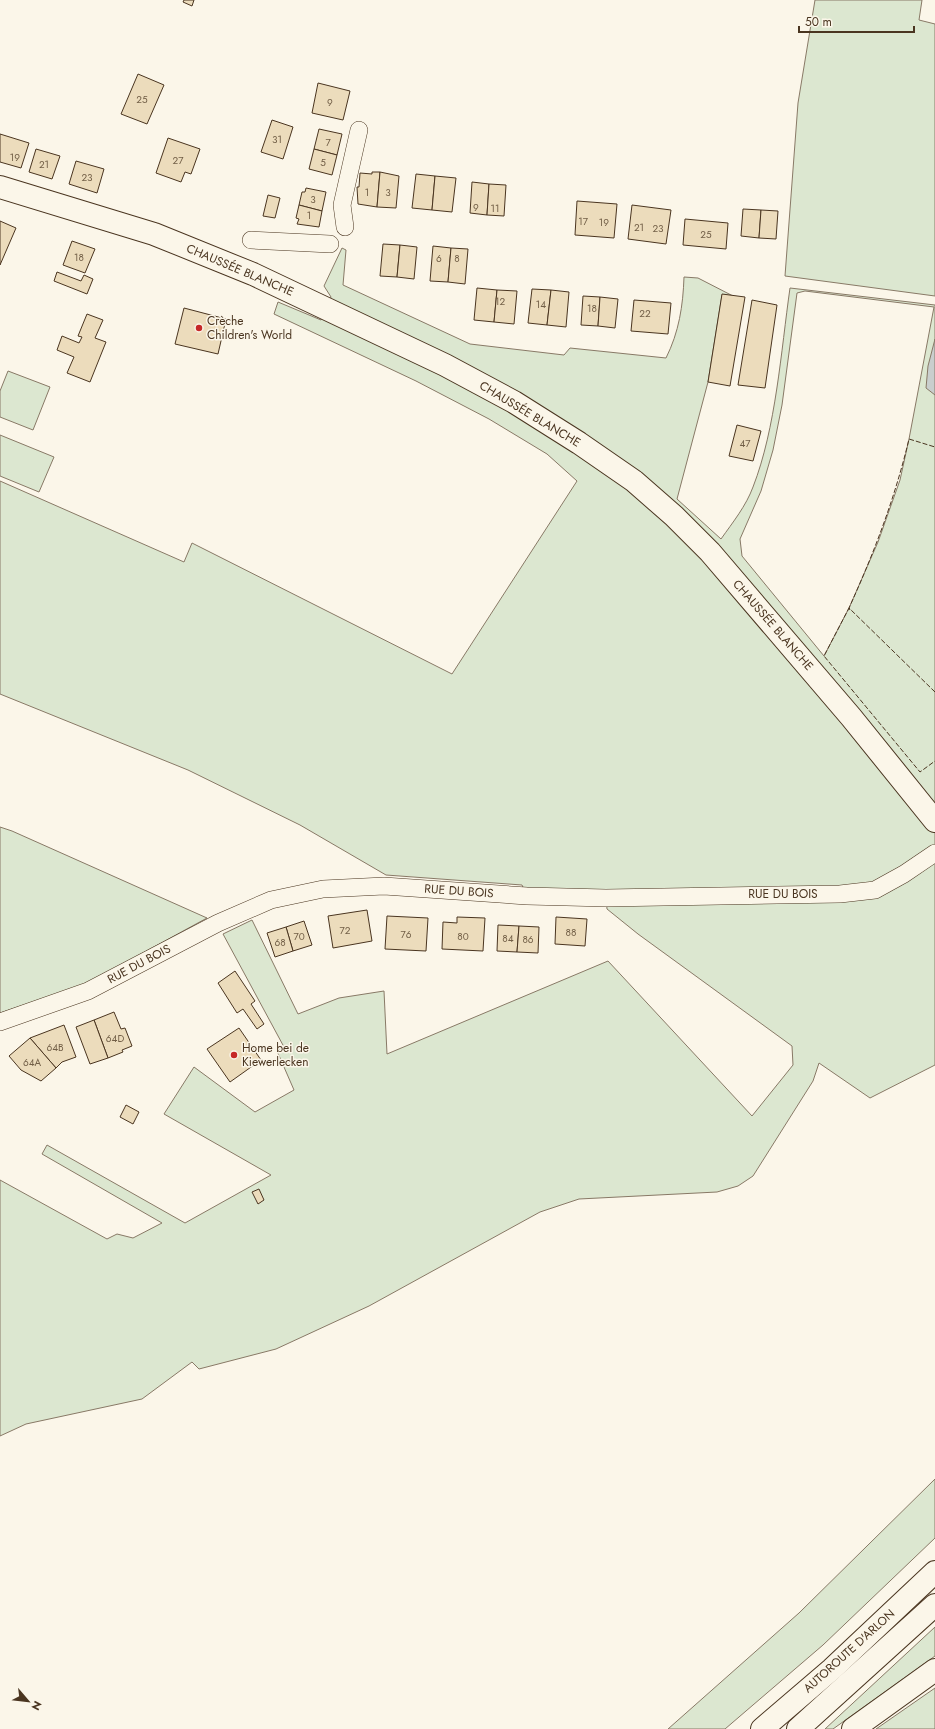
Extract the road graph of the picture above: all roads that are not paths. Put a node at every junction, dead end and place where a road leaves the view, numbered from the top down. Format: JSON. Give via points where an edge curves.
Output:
{"nodes":[{"id":1,"x":359,"y":130,"type":"dead end"},
{"id":2,"x":0,"y":187,"type":"edge"},
{"id":3,"x":345,"y":227,"type":"dead end"},
{"id":4,"x":251,"y":240,"type":"dead end"},
{"id":5,"x":330,"y":244,"type":"dead end"},
{"id":6,"x":935,"y":821,"type":"edge"},
{"id":7,"x":935,"y":853,"type":"edge"},
{"id":8,"x":0,"y":1022,"type":"edge"},
{"id":9,"x":935,"y":1555,"type":"edge"},
{"id":10,"x":935,"y":1572,"type":"edge"},
{"id":11,"x":911,"y":1595,"type":"junction"},
{"id":12,"x":935,"y":1605,"type":"edge"},
{"id":13,"x":935,"y":1670,"type":"edge"},
{"id":14,"x":762,"y":1729,"type":"edge"},
{"id":15,"x":798,"y":1729,"type":"edge"},
{"id":16,"x":853,"y":1729,"type":"edge"}],
"edges":[{"from":1,"to":3,"type":"street","via":[[342,205]]},
{"from":2,"to":6,"type":"main road","name":"CHAUSSÉE BLANCHE","via":[[154,234],[253,274],[445,365],[514,402],[579,443],[634,481],[710,552],[846,711]]},
{"from":4,"to":5,"type":"street"},
{"from":7,"to":8,"type":"street","name":"RUE DU BOIS","via":[[875,890],[840,894],[606,898],[527,896],[384,886],[323,889],[272,900],[218,923],[88,991]]},
{"from":9,"to":11,"type":"main road"},
{"from":10,"to":11,"type":"main road","name":"AUTOROUTE D'ARLON"},
{"from":11,"to":14,"type":"main road","name":"AUTOROUTE D'ARLON"},
{"from":12,"to":15,"type":"main road","name":"AUTOROUTE D'ARLON"},
{"from":13,"to":16,"type":"main road"}]}
